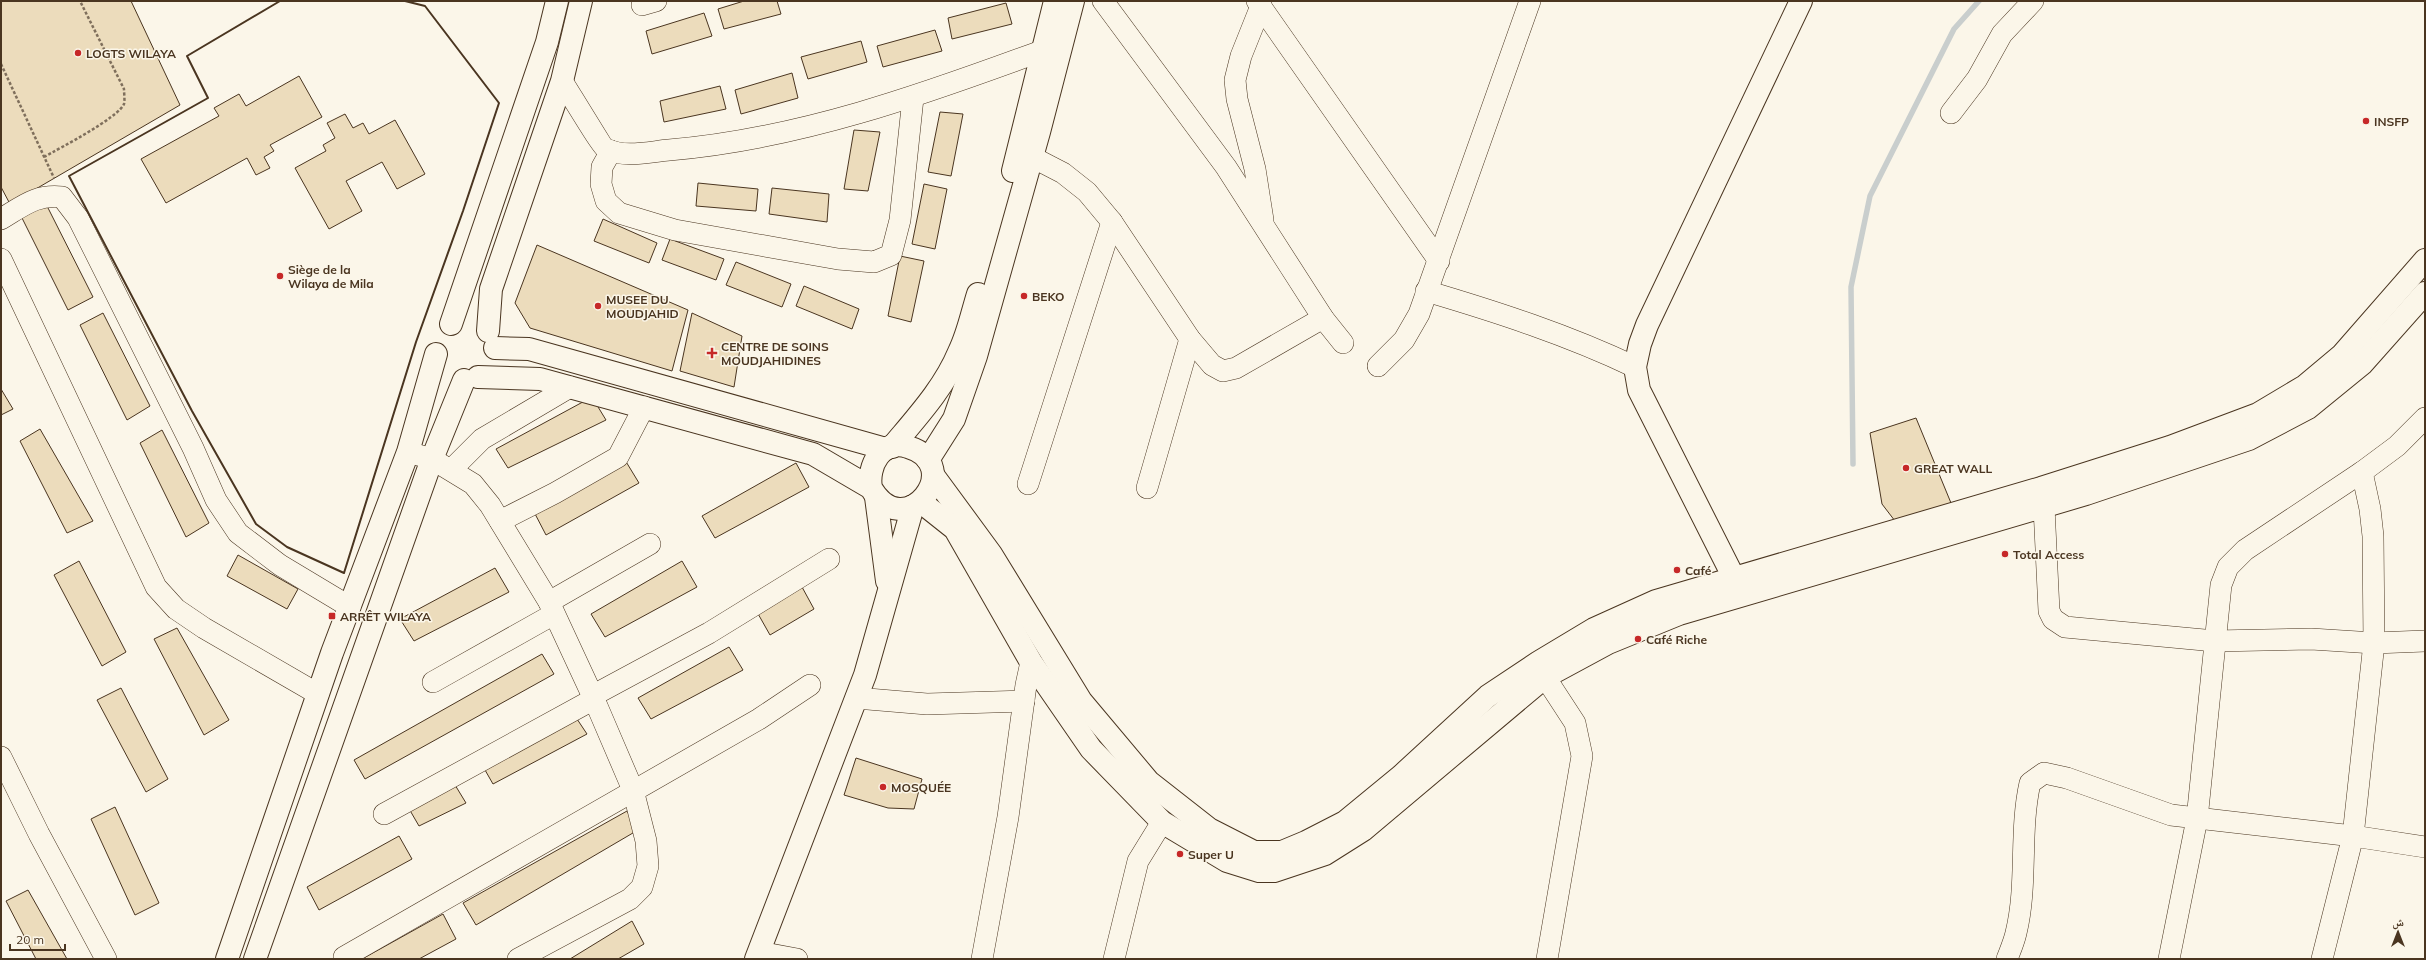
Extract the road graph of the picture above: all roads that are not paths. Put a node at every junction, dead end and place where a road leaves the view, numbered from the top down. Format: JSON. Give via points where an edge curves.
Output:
{"nodes":[{"id":1,"x":557,"y":1,"type":"edge"},
{"id":2,"x":580,"y":1,"type":"edge"},
{"id":3,"x":1055,"y":1,"type":"edge"},
{"id":4,"x":1073,"y":1,"type":"edge"},
{"id":5,"x":1103,"y":1,"type":"edge"},
{"id":6,"x":1530,"y":1,"type":"edge"},
{"id":7,"x":1801,"y":1,"type":"edge"},
{"id":8,"x":2033,"y":1,"type":"edge"},
{"id":9,"x":1259,"y":4,"type":"edge"},
{"id":10,"x":1044,"y":50,"type":"junction"},
{"id":11,"x":562,"y":81,"type":"junction"},
{"id":12,"x":913,"y":98,"type":"junction"},
{"id":13,"x":1951,"y":113,"type":"dead end"},
{"id":14,"x":611,"y":151,"type":"junction"},
{"id":15,"x":1032,"y":157,"type":"junction"},
{"id":16,"x":1,"y":219,"type":"edge"},
{"id":17,"x":1112,"y":222,"type":"junction"},
{"id":18,"x":1264,"y":230,"type":"junction"},
{"id":19,"x":1,"y":259,"type":"edge"},
{"id":20,"x":2425,"y":260,"type":"edge"},
{"id":21,"x":1439,"y":261,"type":"junction"},
{"id":22,"x":1426,"y":291,"type":"junction"},
{"id":23,"x":2425,"y":293,"type":"edge"},
{"id":24,"x":1323,"y":318,"type":"junction"},
{"id":25,"x":451,"y":324,"type":"junction"},
{"id":26,"x":491,"y":339,"type":"junction"},
{"id":27,"x":1190,"y":339,"type":"junction"},
{"id":28,"x":1343,"y":343,"type":"dead end"},
{"id":29,"x":436,"y":354,"type":"junction"},
{"id":30,"x":1378,"y":366,"type":"dead end"},
{"id":31,"x":1636,"y":367,"type":"junction"},
{"id":32,"x":471,"y":378,"type":"junction"},
{"id":33,"x":570,"y":387,"type":"junction"},
{"id":34,"x":644,"y":407,"type":"junction"},
{"id":35,"x":2425,"y":418,"type":"edge"},
{"id":36,"x":889,"y":448,"type":"junction"},
{"id":37,"x":408,"y":452,"type":"junction"},
{"id":38,"x":432,"y":458,"type":"junction"},
{"id":39,"x":930,"y":468,"type":"junction"},
{"id":40,"x":452,"y":469,"type":"junction"},
{"id":41,"x":2362,"y":472,"type":"junction"},
{"id":42,"x":1028,"y":484,"type":"dead end"},
{"id":43,"x":1147,"y":488,"type":"dead end"},
{"id":44,"x":874,"y":492,"type":"junction"},
{"id":45,"x":917,"y":504,"type":"junction"},
{"id":46,"x":2044,"y":507,"type":"junction"},
{"id":47,"x":500,"y":520,"type":"junction"},
{"id":48,"x":650,"y":544,"type":"dead end"},
{"id":49,"x":829,"y":559,"type":"dead end"},
{"id":50,"x":1783,"y":573,"type":"junction"},
{"id":51,"x":1739,"y":585,"type":"junction"},
{"id":52,"x":888,"y":589,"type":"junction"},
{"id":53,"x":350,"y":607,"type":"junction"},
{"id":54,"x":551,"y":608,"type":"junction"},
{"id":55,"x":2215,"y":641,"type":"junction"},
{"id":56,"x":2425,"y":641,"type":"edge"},
{"id":57,"x":2374,"y":643,"type":"junction"},
{"id":58,"x":1031,"y":662,"type":"junction"},
{"id":59,"x":1545,"y":677,"type":"junction"},
{"id":60,"x":433,"y":682,"type":"dead end"},
{"id":61,"x":810,"y":685,"type":"dead end"},
{"id":62,"x":318,"y":694,"type":"junction"},
{"id":63,"x":593,"y":697,"type":"junction"},
{"id":64,"x":856,"y":698,"type":"junction"},
{"id":65,"x":1024,"y":701,"type":"junction"},
{"id":66,"x":1,"y":757,"type":"edge"},
{"id":67,"x":633,"y":790,"type":"junction"},
{"id":68,"x":384,"y":814,"type":"dead end"},
{"id":69,"x":2197,"y":819,"type":"junction"},
{"id":70,"x":1162,"y":822,"type":"junction"},
{"id":71,"x":2353,"y":836,"type":"junction"},
{"id":72,"x":2425,"y":847,"type":"edge"},
{"id":73,"x":757,"y":956,"type":"edge"},
{"id":74,"x":344,"y":957,"type":"dead end"},
{"id":75,"x":106,"y":959,"type":"edge"},
{"id":76,"x":227,"y":959,"type":"edge"},
{"id":77,"x":255,"y":959,"type":"edge"},
{"id":78,"x":518,"y":959,"type":"edge"},
{"id":79,"x":797,"y":959,"type":"edge"},
{"id":80,"x":982,"y":959,"type":"edge"},
{"id":81,"x":1114,"y":959,"type":"edge"},
{"id":82,"x":1547,"y":959,"type":"edge"},
{"id":83,"x":2007,"y":959,"type":"edge"},
{"id":84,"x":2169,"y":959,"type":"edge"},
{"id":85,"x":2322,"y":959,"type":"edge"}],
"edges":[{"from":1,"to":25,"type":"main road","via":[[547,42]]},
{"from":2,"to":11,"type":"main road"},
{"from":3,"to":10,"type":"main road"},
{"from":4,"to":15,"type":"main road"},
{"from":5,"to":18,"type":"street","via":[[1226,167]]},
{"from":6,"to":21,"type":"street"},
{"from":7,"to":31,"type":"main road","via":[[1647,325]]},
{"from":8,"to":13,"type":"street","via":[[2002,34],[1977,79]]},
{"from":9,"to":18,"type":"street","via":[[1235,80],[1237,99],[1255,169]]},
{"from":9,"to":21,"type":"street"},
{"from":10,"to":12,"type":"street"},
{"from":10,"to":36,"type":"main road","via":[[984,278],[960,352],[934,396]]},
{"from":11,"to":14,"type":"street","via":[[604,148]]},
{"from":11,"to":26,"type":"main road","via":[[491,289]]},
{"from":12,"to":14,"type":"street","via":[[786,133],[693,148],[619,155]]},
{"from":12,"to":14,"type":"street","via":[[900,220],[891,254],[874,262],[813,256],[675,230],[619,213],[606,201],[601,184],[602,167]]},
{"from":15,"to":17,"type":"street","via":[[1063,173],[1087,192]]},
{"from":15,"to":39,"type":"main road","via":[[964,392]]},
{"from":16,"to":53,"type":"street","via":[[35,199],[47,195],[62,196],[78,218],[193,448],[216,500],[238,533],[280,565]]},
{"from":17,"to":27,"type":"street"},
{"from":17,"to":42,"type":"street"},
{"from":18,"to":24,"type":"street"},
{"from":19,"to":62,"type":"street","via":[[156,587],[176,609],[204,628]]},
{"from":20,"to":50,"type":"main road","via":[[2342,355],[2305,386],[2258,414],[2170,447]]},
{"from":21,"to":22,"type":"street"},
{"from":22,"to":30,"type":"street","via":[[1419,314],[1404,340]]},
{"from":22,"to":31,"type":"street","via":[[1499,313]]},
{"from":23,"to":46,"type":"main road","via":[[2362,364],[2308,408],[2249,439]]},
{"from":24,"to":27,"type":"street","via":[[1236,368],[1223,371],[1212,365]]},
{"from":24,"to":28,"type":"street"},
{"from":25,"to":26,"type":"main road","via":[[470,321]]},
{"from":25,"to":29,"type":"main road","via":[[438,337]]},
{"from":26,"to":32,"type":"main road","via":[[491,365]]},
{"from":26,"to":36,"type":"main road"},
{"from":27,"to":43,"type":"street"},
{"from":29,"to":32,"type":"main road","via":[[445,372],[454,378]]},
{"from":29,"to":37,"type":"main road"},
{"from":31,"to":51,"type":"main road","via":[[1639,390],[1647,408]]},
{"from":32,"to":33,"type":"main road","via":[[540,379]]},
{"from":32,"to":38,"type":"main road"},
{"from":33,"to":34,"type":"main road"},
{"from":33,"to":40,"type":"street","via":[[482,439]]},
{"from":34,"to":44,"type":"main road","via":[[813,454]]},
{"from":34,"to":47,"type":"street","via":[[618,457]]},
{"from":35,"to":41,"type":"street","via":[[2397,446]]},
{"from":36,"to":39,"type":"main road","via":[[906,446],[918,450]]},
{"from":36,"to":44,"type":"main road","via":[[871,465],[869,476]]},
{"from":37,"to":38,"type":"street"},
{"from":37,"to":53,"type":"main road"},
{"from":38,"to":40,"type":"street"},
{"from":38,"to":77,"type":"main road"},
{"from":39,"to":45,"type":"main road","via":[[930,490]]},
{"from":39,"to":51,"type":"main road","via":[[992,554],[1081,701],[1149,782],[1209,829],[1254,852],[1282,852],[1345,822],[1401,776],[1488,696],[1594,629],[1656,602]]},
{"from":40,"to":47,"type":"street","via":[[473,484]]},
{"from":41,"to":55,"type":"street","via":[[2236,557],[2228,567],[2221,585]]},
{"from":41,"to":57,"type":"street","via":[[2373,536]]},
{"from":44,"to":45,"type":"main road","via":[[887,506],[900,509]]},
{"from":44,"to":52,"type":"main road"},
{"from":45,"to":52,"type":"main road"},
{"from":45,"to":58,"type":"main road","via":[[955,529]]},
{"from":46,"to":50,"type":"main road"},
{"from":46,"to":55,"type":"street","via":[[2049,611],[2053,619],[2064,627]]},
{"from":47,"to":54,"type":"street"},
{"from":48,"to":54,"type":"street"},
{"from":49,"to":63,"type":"street","via":[[709,633]]},
{"from":50,"to":51,"type":"main road"},
{"from":51,"to":59,"type":"main road","via":[[1679,614],[1608,643]]},
{"from":52,"to":64,"type":"main road","via":[[865,675]]},
{"from":53,"to":62,"type":"main road"},
{"from":54,"to":60,"type":"street"},
{"from":54,"to":63,"type":"street"},
{"from":55,"to":57,"type":"street","via":[[2311,639]]},
{"from":55,"to":69,"type":"street"},
{"from":56,"to":57,"type":"street"},
{"from":57,"to":71,"type":"street"},
{"from":58,"to":65,"type":"street"},
{"from":58,"to":70,"type":"main road","via":[[1091,749]]},
{"from":59,"to":70,"type":"main road","via":[[1363,830],[1325,854],[1274,871],[1259,871],[1227,861]]},
{"from":59,"to":82,"type":"street","via":[[1575,723],[1582,756]]},
{"from":61,"to":67,"type":"street","via":[[759,719]]},
{"from":62,"to":76,"type":"main road"},
{"from":63,"to":67,"type":"street"},
{"from":63,"to":68,"type":"street"},
{"from":64,"to":65,"type":"street","via":[[927,704]]},
{"from":64,"to":73,"type":"main road"},
{"from":65,"to":80,"type":"street","via":[[1008,817]]},
{"from":66,"to":75,"type":"street"},
{"from":67,"to":74,"type":"street"},
{"from":67,"to":78,"type":"street","via":[[646,841],[648,866],[642,887],[630,899]]},
{"from":69,"to":71,"type":"street"},
{"from":69,"to":83,"type":"street","via":[[2171,815],[2053,774],[2044,773],[2035,778],[2030,783],[2026,802],[2022,886],[2016,933]]},
{"from":69,"to":84,"type":"street"},
{"from":70,"to":81,"type":"street","via":[[1138,861]]},
{"from":71,"to":72,"type":"street"},
{"from":71,"to":85,"type":"street"},
{"from":73,"to":79,"type":"street"}]}
